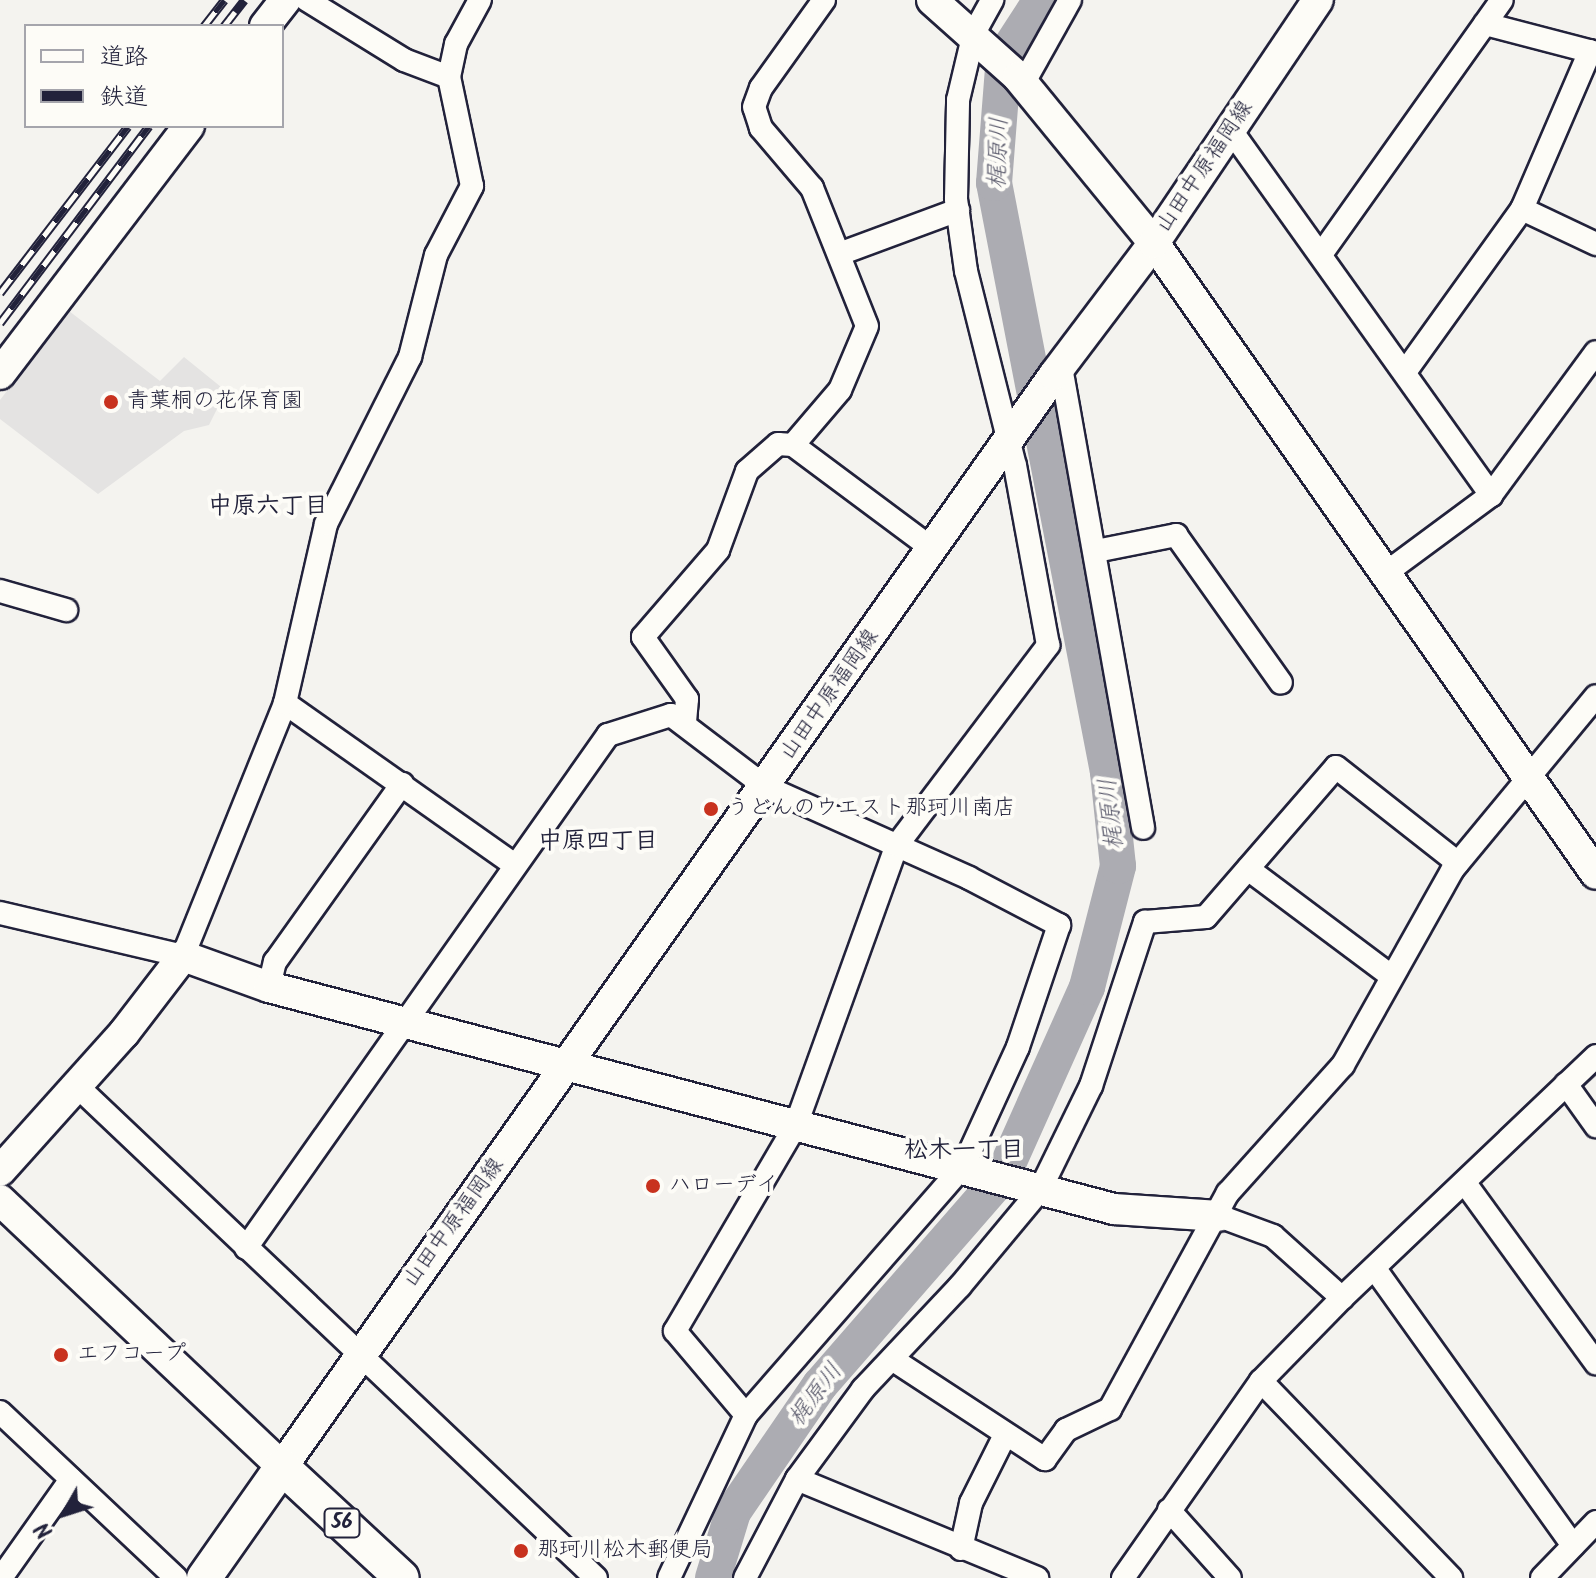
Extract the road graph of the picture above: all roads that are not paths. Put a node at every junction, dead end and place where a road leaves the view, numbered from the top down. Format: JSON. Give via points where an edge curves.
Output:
{"nodes":[{"id":1,"x":285,"y":0,"type":"edge"},
{"id":2,"x":307,"y":0,"type":"edge"},
{"id":3,"x":480,"y":0,"type":"edge"},
{"id":4,"x":824,"y":0,"type":"edge"},
{"id":5,"x":932,"y":0,"type":"edge"},
{"id":6,"x":992,"y":0,"type":"edge"},
{"id":7,"x":1070,"y":0,"type":"edge"},
{"id":8,"x":1318,"y":0,"type":"edge"},
{"id":9,"x":1502,"y":0,"type":"edge"},
{"id":10,"x":267,"y":24,"type":"edge"},
{"id":11,"x":1485,"y":24,"type":"junction"},
{"id":12,"x":977,"y":36,"type":"junction"},
{"id":13,"x":1593,"y":52,"type":"edge"},
{"id":14,"x":449,"y":77,"type":"junction"},
{"id":15,"x":1020,"y":81,"type":"junction"},
{"id":16,"x":187,"y":128,"type":"edge"},
{"id":17,"x":1230,"y":129,"type":"junction"},
{"id":18,"x":1522,"y":209,"type":"junction"},
{"id":19,"x":958,"y":210,"type":"junction"},
{"id":20,"x":1154,"y":243,"type":"junction"},
{"id":21,"x":1596,"y":244,"type":"edge"},
{"id":22,"x":1322,"y":253,"type":"junction"},
{"id":23,"x":839,"y":254,"type":"junction"},
{"id":24,"x":1596,"y":352,"type":"edge"},
{"id":25,"x":1057,"y":371,"type":"junction"},
{"id":26,"x":1405,"y":372,"type":"junction"},
{"id":27,"x":0,"y":374,"type":"edge"},
{"id":28,"x":1015,"y":430,"type":"junction"},
{"id":29,"x":793,"y":445,"type":"junction"},
{"id":30,"x":1491,"y":495,"type":"junction"},
{"id":31,"x":931,"y":548,"type":"junction"},
{"id":32,"x":1096,"y":551,"type":"junction"},
{"id":33,"x":1383,"y":575,"type":"junction"},
{"id":34,"x":0,"y":591,"type":"edge"},
{"id":35,"x":66,"y":610,"type":"dead end"},
{"id":36,"x":1281,"y":683,"type":"dead end"},
{"id":37,"x":1596,"y":696,"type":"edge"},
{"id":38,"x":285,"y":703,"type":"junction"},
{"id":39,"x":685,"y":722,"type":"junction"},
{"id":40,"x":1529,"y":778,"type":"junction"},
{"id":41,"x":402,"y":784,"type":"junction"},
{"id":42,"x":766,"y":787,"type":"junction"},
{"id":43,"x":1143,"y":828,"type":"dead end"},
{"id":44,"x":897,"y":845,"type":"junction"},
{"id":45,"x":1458,"y":863,"type":"junction"},
{"id":46,"x":515,"y":865,"type":"junction"},
{"id":47,"x":1248,"y":869,"type":"junction"},
{"id":48,"x":1596,"y":874,"type":"edge"},
{"id":49,"x":0,"y":913,"type":"edge"},
{"id":50,"x":183,"y":956,"type":"junction"},
{"id":51,"x":1391,"y":976,"type":"junction"},
{"id":52,"x":269,"y":987,"type":"junction"},
{"id":53,"x":405,"y":1021,"type":"junction"},
{"id":54,"x":1596,"y":1056,"type":"edge"},
{"id":55,"x":567,"y":1066,"type":"junction"},
{"id":56,"x":1566,"y":1084,"type":"junction"},
{"id":57,"x":77,"y":1086,"type":"junction"},
{"id":58,"x":796,"y":1125,"type":"junction"},
{"id":59,"x":1596,"y":1126,"type":"edge"},
{"id":60,"x":964,"y":1165,"type":"junction"},
{"id":61,"x":0,"y":1171,"type":"edge"},
{"id":62,"x":1465,"y":1183,"type":"junction"},
{"id":63,"x":1040,"y":1190,"type":"junction"},
{"id":64,"x":0,"y":1200,"type":"edge"},
{"id":65,"x":1219,"y":1216,"type":"junction"},
{"id":66,"x":246,"y":1248,"type":"junction"},
{"id":67,"x":1375,"y":1269,"type":"junction"},
{"id":68,"x":1342,"y":1298,"type":"junction"},
{"id":69,"x":359,"y":1356,"type":"junction"},
{"id":70,"x":892,"y":1359,"type":"junction"},
{"id":71,"x":1596,"y":1363,"type":"edge"},
{"id":72,"x":1261,"y":1381,"type":"junction"},
{"id":73,"x":0,"y":1412,"type":"edge"},
{"id":74,"x":746,"y":1415,"type":"junction"},
{"id":75,"x":1005,"y":1435,"type":"junction"},
{"id":76,"x":282,"y":1467,"type":"junction"},
{"id":77,"x":71,"y":1479,"type":"junction"},
{"id":78,"x":797,"y":1479,"type":"junction"},
{"id":79,"x":1169,"y":1510,"type":"junction"},
{"id":80,"x":1596,"y":1522,"type":"edge"},
{"id":81,"x":1573,"y":1546,"type":"junction"},
{"id":82,"x":961,"y":1549,"type":"junction"},
{"id":83,"x":1,"y":1578,"type":"edge"},
{"id":84,"x":176,"y":1578,"type":"edge"},
{"id":85,"x":204,"y":1578,"type":"edge"},
{"id":86,"x":402,"y":1578,"type":"edge"},
{"id":87,"x":596,"y":1578,"type":"edge"},
{"id":88,"x":669,"y":1578,"type":"edge"},
{"id":89,"x":745,"y":1578,"type":"edge"},
{"id":90,"x":1037,"y":1578,"type":"edge"},
{"id":91,"x":1123,"y":1578,"type":"edge"},
{"id":92,"x":1230,"y":1578,"type":"edge"},
{"id":93,"x":1451,"y":1578,"type":"edge"},
{"id":94,"x":1542,"y":1578,"type":"edge"}],
"edges":[{"from":1,"to":10,"type":"street"},
{"from":2,"to":14,"type":"street","via":[[404,60]]},
{"from":3,"to":14,"type":"street","via":[[456,44]]},
{"from":4,"to":23,"type":"street","via":[[761,88],[754,107],[761,128],[812,188]]},
{"from":5,"to":12,"type":"street"},
{"from":6,"to":12,"type":"street"},
{"from":7,"to":15,"type":"street"},
{"from":8,"to":17,"type":"street","name":"山田中原福岡線"},
{"from":9,"to":11,"type":"street"},
{"from":11,"to":13,"type":"street"},
{"from":11,"to":22,"type":"street"},
{"from":12,"to":15,"type":"street"},
{"from":12,"to":19,"type":"street","via":[[958,100]]},
{"from":13,"to":18,"type":"street"},
{"from":14,"to":38,"type":"street","via":[[472,186],[440,244],[410,357],[326,524]]},
{"from":15,"to":20,"type":"street"},
{"from":16,"to":27,"type":"street"},
{"from":17,"to":20,"type":"street","name":"山田中原福岡線"},
{"from":17,"to":22,"type":"street"},
{"from":18,"to":21,"type":"street"},
{"from":18,"to":26,"type":"street"},
{"from":19,"to":23,"type":"street"},
{"from":19,"to":28,"type":"street","via":[[966,271]]},
{"from":20,"to":25,"type":"street","name":"山田中原福岡線"},
{"from":20,"to":33,"type":"street"},
{"from":22,"to":26,"type":"street"},
{"from":23,"to":29,"type":"street","via":[[867,326],[840,390]]},
{"from":24,"to":30,"type":"street"},
{"from":25,"to":28,"type":"street","name":"山田中原福岡線"},
{"from":25,"to":32,"type":"street"},
{"from":26,"to":30,"type":"street"},
{"from":28,"to":31,"type":"street","name":"山田中原福岡線"},
{"from":28,"to":44,"type":"street","via":[[1048,645]]},
{"from":29,"to":31,"type":"street"},
{"from":29,"to":39,"type":"street","via":[[778,444],[747,471],[718,550],[643,637],[687,699]]},
{"from":30,"to":33,"type":"street"},
{"from":31,"to":42,"type":"street","name":"山田中原福岡線"},
{"from":32,"to":36,"type":"street","via":[[1176,535]]},
{"from":32,"to":43,"type":"street"},
{"from":33,"to":40,"type":"street"},
{"from":34,"to":35,"type":"street"},
{"from":37,"to":40,"type":"street"},
{"from":38,"to":41,"type":"street"},
{"from":38,"to":50,"type":"street"},
{"from":39,"to":42,"type":"street"},
{"from":39,"to":46,"type":"street","via":[[671,715],[608,735]]},
{"from":40,"to":45,"type":"street"},
{"from":40,"to":48,"type":"street"},
{"from":41,"to":46,"type":"street"},
{"from":41,"to":52,"type":"street","via":[[275,962]]},
{"from":42,"to":44,"type":"street"},
{"from":42,"to":55,"type":"street","name":"山田中原福岡線"},
{"from":44,"to":58,"type":"street"},
{"from":44,"to":60,"type":"street","via":[[1059,925],[1018,1047]]},
{"from":45,"to":47,"type":"street","via":[[1336,767]]},
{"from":45,"to":51,"type":"street"},
{"from":46,"to":53,"type":"street"},
{"from":47,"to":51,"type":"street"},
{"from":47,"to":63,"type":"street","via":[[1206,917],[1145,922],[1091,1086]]},
{"from":49,"to":50,"type":"street"},
{"from":50,"to":52,"type":"street"},
{"from":50,"to":57,"type":"street"},
{"from":51,"to":65,"type":"street","via":[[1343,1065],[1245,1170]]},
{"from":52,"to":53,"type":"street"},
{"from":53,"to":55,"type":"street"},
{"from":53,"to":66,"type":"street"},
{"from":54,"to":56,"type":"street"},
{"from":55,"to":58,"type":"street"},
{"from":55,"to":69,"type":"street","name":"山田中原福岡線"},
{"from":56,"to":59,"type":"street"},
{"from":56,"to":62,"type":"street"},
{"from":57,"to":61,"type":"street"},
{"from":57,"to":66,"type":"street"},
{"from":58,"to":60,"type":"street"},
{"from":58,"to":74,"type":"street","via":[[675,1331]]},
{"from":60,"to":63,"type":"street"},
{"from":60,"to":74,"type":"street"},
{"from":62,"to":67,"type":"street"},
{"from":62,"to":71,"type":"street"},
{"from":63,"to":65,"type":"street","via":[[1114,1209]]},
{"from":63,"to":70,"type":"street"},
{"from":64,"to":76,"type":"street"},
{"from":65,"to":68,"type":"street","via":[[1273,1236]]},
{"from":65,"to":75,"type":"street","via":[[1110,1409],[1066,1430],[1045,1459]]},
{"from":66,"to":69,"type":"street"},
{"from":67,"to":68,"type":"street"},
{"from":67,"to":81,"type":"street"},
{"from":68,"to":72,"type":"street"},
{"from":69,"to":76,"type":"street","name":"山田中原福岡線"},
{"from":69,"to":87,"type":"street"},
{"from":70,"to":75,"type":"street"},
{"from":70,"to":78,"type":"street","via":[[863,1389]]},
{"from":72,"to":79,"type":"street"},
{"from":72,"to":93,"type":"street"},
{"from":73,"to":77,"type":"street"},
{"from":74,"to":88,"type":"street"},
{"from":75,"to":82,"type":"street","via":[[971,1503]]},
{"from":76,"to":85,"type":"main road"},
{"from":76,"to":86,"type":"main road","number":"56"},
{"from":77,"to":83,"type":"street"},
{"from":77,"to":84,"type":"street"},
{"from":78,"to":82,"type":"street"},
{"from":78,"to":89,"type":"street"},
{"from":79,"to":91,"type":"street"},
{"from":79,"to":92,"type":"street"},
{"from":80,"to":81,"type":"street"},
{"from":81,"to":94,"type":"street"},
{"from":82,"to":90,"type":"street"}]}
